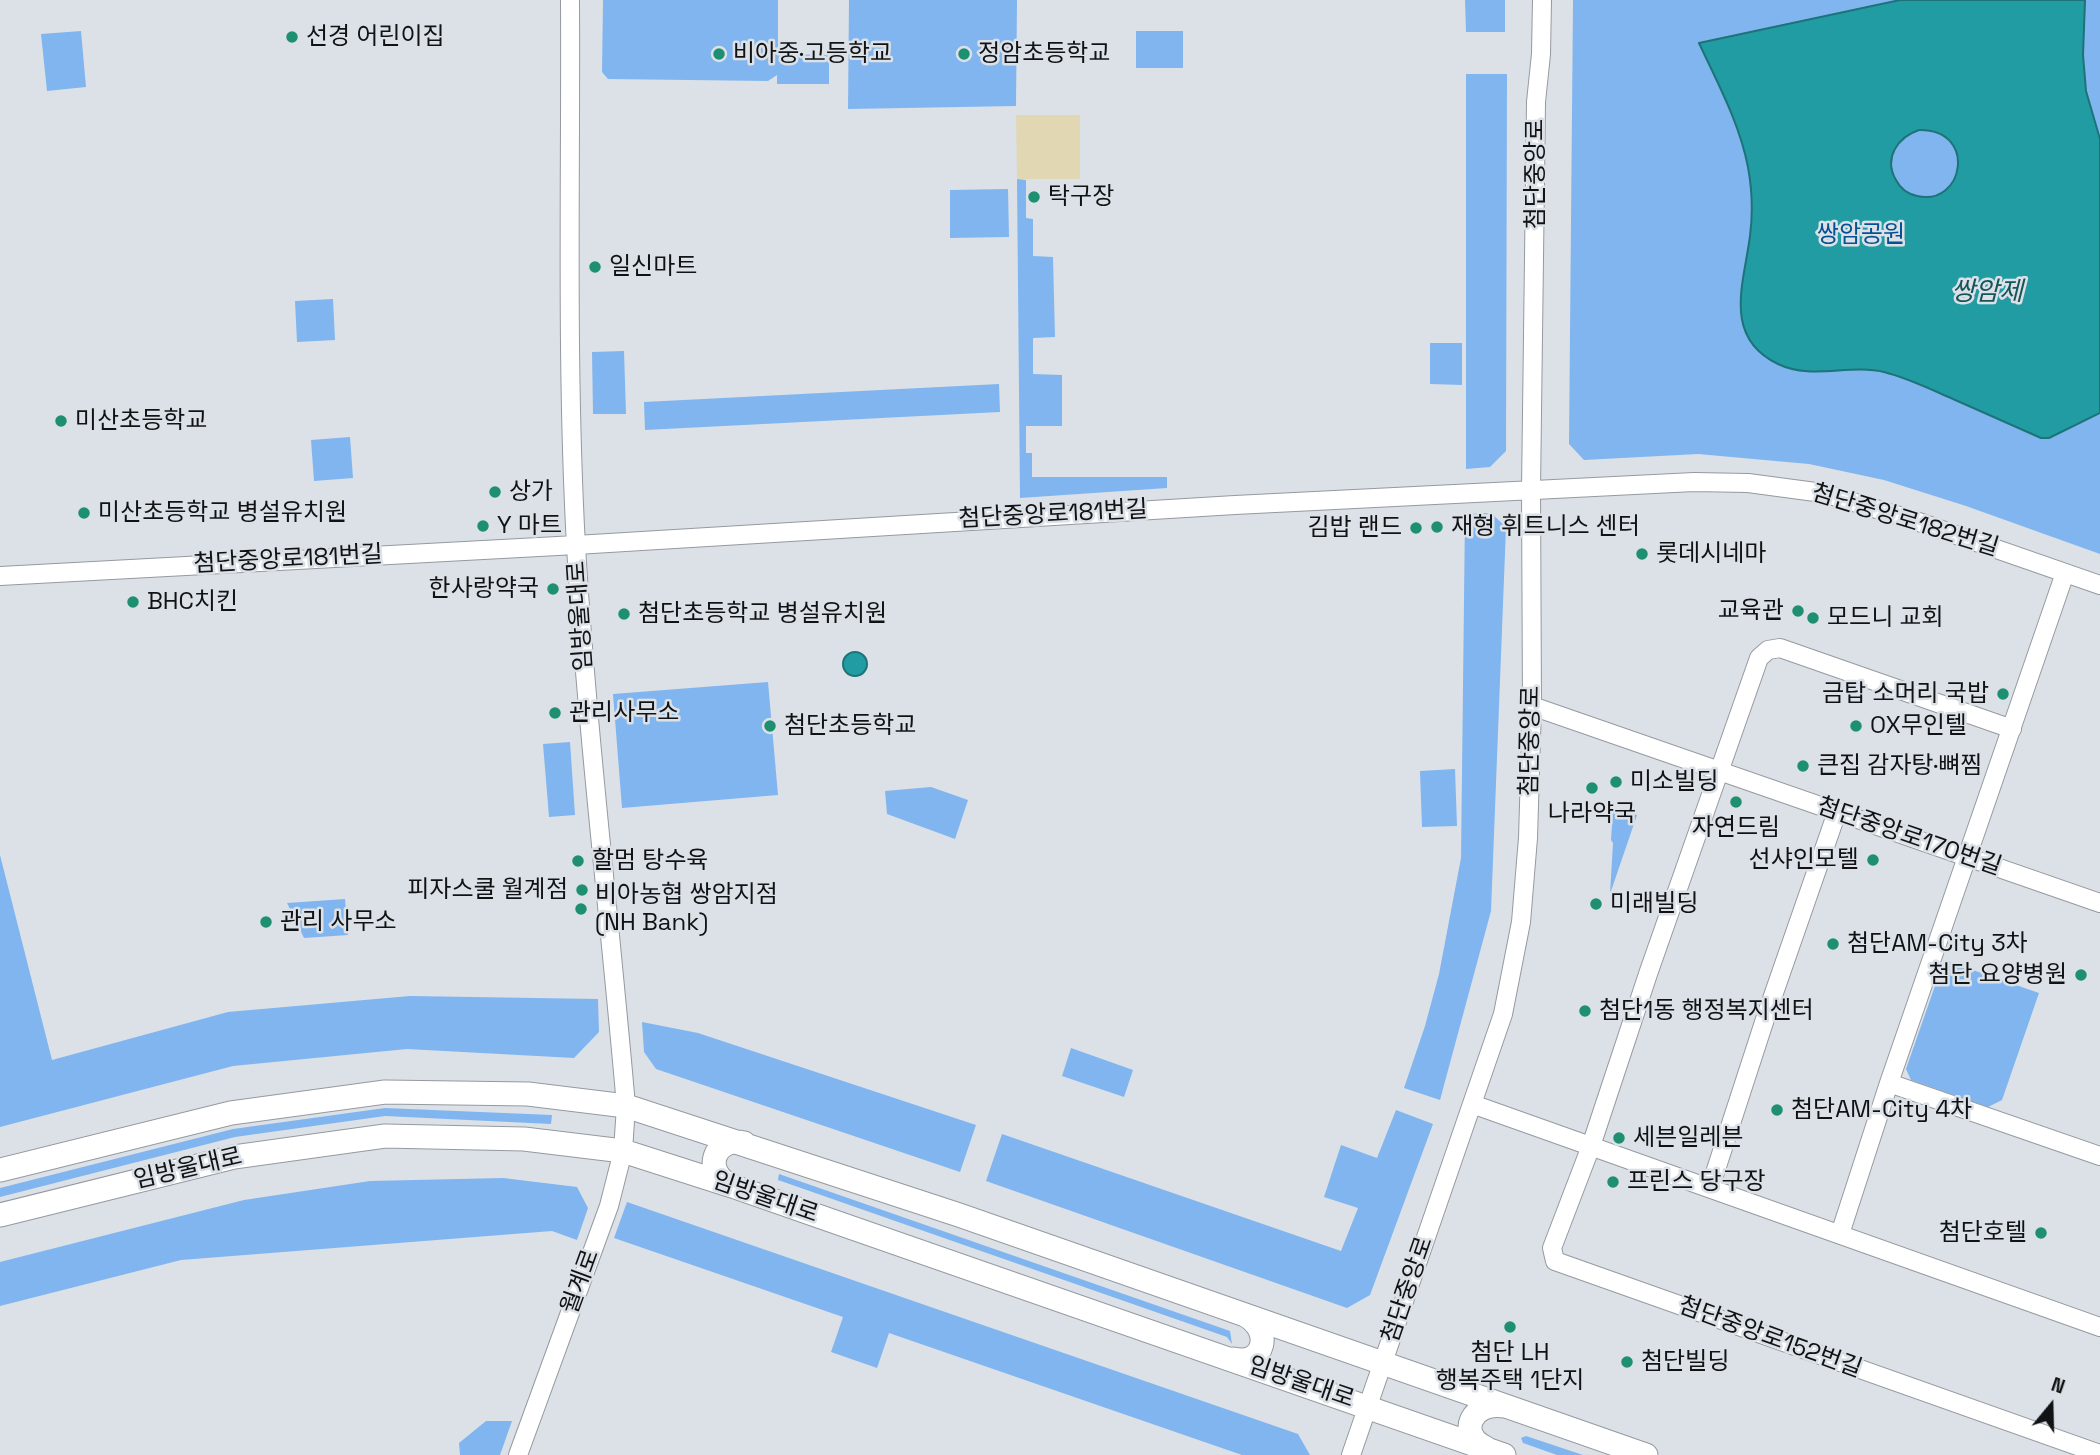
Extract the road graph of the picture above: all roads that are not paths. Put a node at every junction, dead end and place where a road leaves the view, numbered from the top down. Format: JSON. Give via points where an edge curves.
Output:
{"nodes":[{"id":1,"x":570,"y":0,"type":"edge"},
{"id":2,"x":1542,"y":0,"type":"edge"},
{"id":3,"x":1531,"y":490,"type":"junction"},
{"id":4,"x":576,"y":545,"type":"junction"},
{"id":5,"x":2065,"y":573,"type":"junction"},
{"id":6,"x":0,"y":576,"type":"edge"},
{"id":7,"x":2100,"y":585,"type":"edge"},
{"id":8,"x":1532,"y":706,"type":"junction"},
{"id":9,"x":2012,"y":729,"type":"junction"},
{"id":10,"x":1718,"y":770,"type":"junction"},
{"id":11,"x":1837,"y":812,"type":"junction"},
{"id":12,"x":1968,"y":857,"type":"junction"},
{"id":13,"x":2100,"y":903,"type":"edge"},
{"id":14,"x":1889,"y":1083,"type":"junction"},
{"id":15,"x":1472,"y":1104,"type":"junction"},
{"id":16,"x":626,"y":1105,"type":"junction"},
{"id":17,"x":747,"y":1144,"type":"junction"},
{"id":18,"x":1591,"y":1146,"type":"junction"},
{"id":19,"x":623,"y":1151,"type":"junction"},
{"id":20,"x":2100,"y":1156,"type":"edge"},
{"id":21,"x":0,"y":1170,"type":"edge"},
{"id":22,"x":732,"y":1186,"type":"junction"},
{"id":23,"x":1710,"y":1188,"type":"junction"},
{"id":24,"x":0,"y":1215,"type":"edge"},
{"id":25,"x":1840,"y":1234,"type":"junction"},
{"id":26,"x":1244,"y":1315,"type":"junction"},
{"id":27,"x":2100,"y":1327,"type":"edge"},
{"id":28,"x":1230,"y":1359,"type":"junction"},
{"id":29,"x":1383,"y":1364,"type":"junction"},
{"id":30,"x":1368,"y":1406,"type":"junction"},
{"id":31,"x":1506,"y":1406,"type":"junction"},
{"id":32,"x":1496,"y":1452,"type":"edge"},
{"id":33,"x":2100,"y":1454,"type":"edge"},
{"id":34,"x":518,"y":1455,"type":"edge"},
{"id":35,"x":1351,"y":1455,"type":"edge"},
{"id":36,"x":1646,"y":1455,"type":"edge"}],
"edges":[{"from":1,"to":4,"type":"street"},
{"from":2,"to":3,"type":"street","name":"첨단중앙로","via":[[1536,102]]},
{"from":3,"to":4,"type":"street","name":"첨단중앙로181번길"},
{"from":3,"to":5,"type":"street","name":"첨단중앙로182번길","via":[[1695,482],[1786,487],[1870,506]]},
{"from":3,"to":8,"type":"street","name":"첨단중앙로"},
{"from":4,"to":6,"type":"street","name":"첨단중앙로181번길"},
{"from":4,"to":16,"type":"street","name":"임방울대로"},
{"from":5,"to":7,"type":"street","name":"첨단중앙로182번길"},
{"from":5,"to":9,"type":"street"},
{"from":8,"to":10,"type":"street","name":"첨단중앙로170번길"},
{"from":8,"to":15,"type":"street","name":"첨단중앙로","via":[[1521,922],[1503,1014]]},
{"from":9,"to":10,"type":"street","via":[[1780,648],[1759,658]]},
{"from":9,"to":12,"type":"street"},
{"from":10,"to":11,"type":"street","name":"첨단중앙로170번길"},
{"from":10,"to":18,"type":"street","name":"첨단중앙로152번길"},
{"from":11,"to":12,"type":"street","name":"첨단중앙로170번길"},
{"from":11,"to":23,"type":"street"},
{"from":12,"to":13,"type":"street","name":"첨단중앙로170번길"},
{"from":12,"to":14,"type":"street"},
{"from":14,"to":20,"type":"street"},
{"from":14,"to":25,"type":"street"},
{"from":15,"to":18,"type":"street"},
{"from":15,"to":29,"type":"street","name":"첨단중앙로"},
{"from":16,"to":17,"type":"main road","name":"임방울대로"},
{"from":16,"to":19,"type":"street","name":"월계로"},
{"from":16,"to":21,"type":"main road","name":"임방울대로","via":[[528,1094],[384,1092],[231,1113]]},
{"from":17,"to":22,"type":"main road","via":[[726,1144],[716,1154],[717,1175]]},
{"from":17,"to":26,"type":"main road","name":"임방울대로"},
{"from":18,"to":23,"type":"street"},
{"from":18,"to":33,"type":"street","name":"첨단중앙로152번길","via":[[1552,1248],[1555,1261]]},
{"from":19,"to":22,"type":"main road","name":"임방울대로"},
{"from":19,"to":24,"type":"main road","name":"임방울대로","via":[[524,1139],[385,1136],[234,1157]]},
{"from":19,"to":34,"type":"street","name":"월계로","via":[[609,1206]]},
{"from":22,"to":28,"type":"main road","name":"임방울대로"},
{"from":23,"to":25,"type":"street"},
{"from":25,"to":27,"type":"street"},
{"from":26,"to":28,"type":"main road","via":[[1260,1326],[1261,1348],[1251,1358]]},
{"from":26,"to":29,"type":"main road","name":"임방울대로"},
{"from":28,"to":30,"type":"main road","name":"임방울대로"},
{"from":29,"to":30,"type":"street","name":"첨단중앙로"},
{"from":29,"to":31,"type":"main road","name":"임방울대로"},
{"from":30,"to":32,"type":"main road","name":"임방울대로"},
{"from":30,"to":35,"type":"street","name":"첨단중앙로"},
{"from":31,"to":32,"type":"main road","via":[[1482,1407],[1470,1425],[1478,1445]]},
{"from":31,"to":36,"type":"main road","name":"임방울대로"}]}
